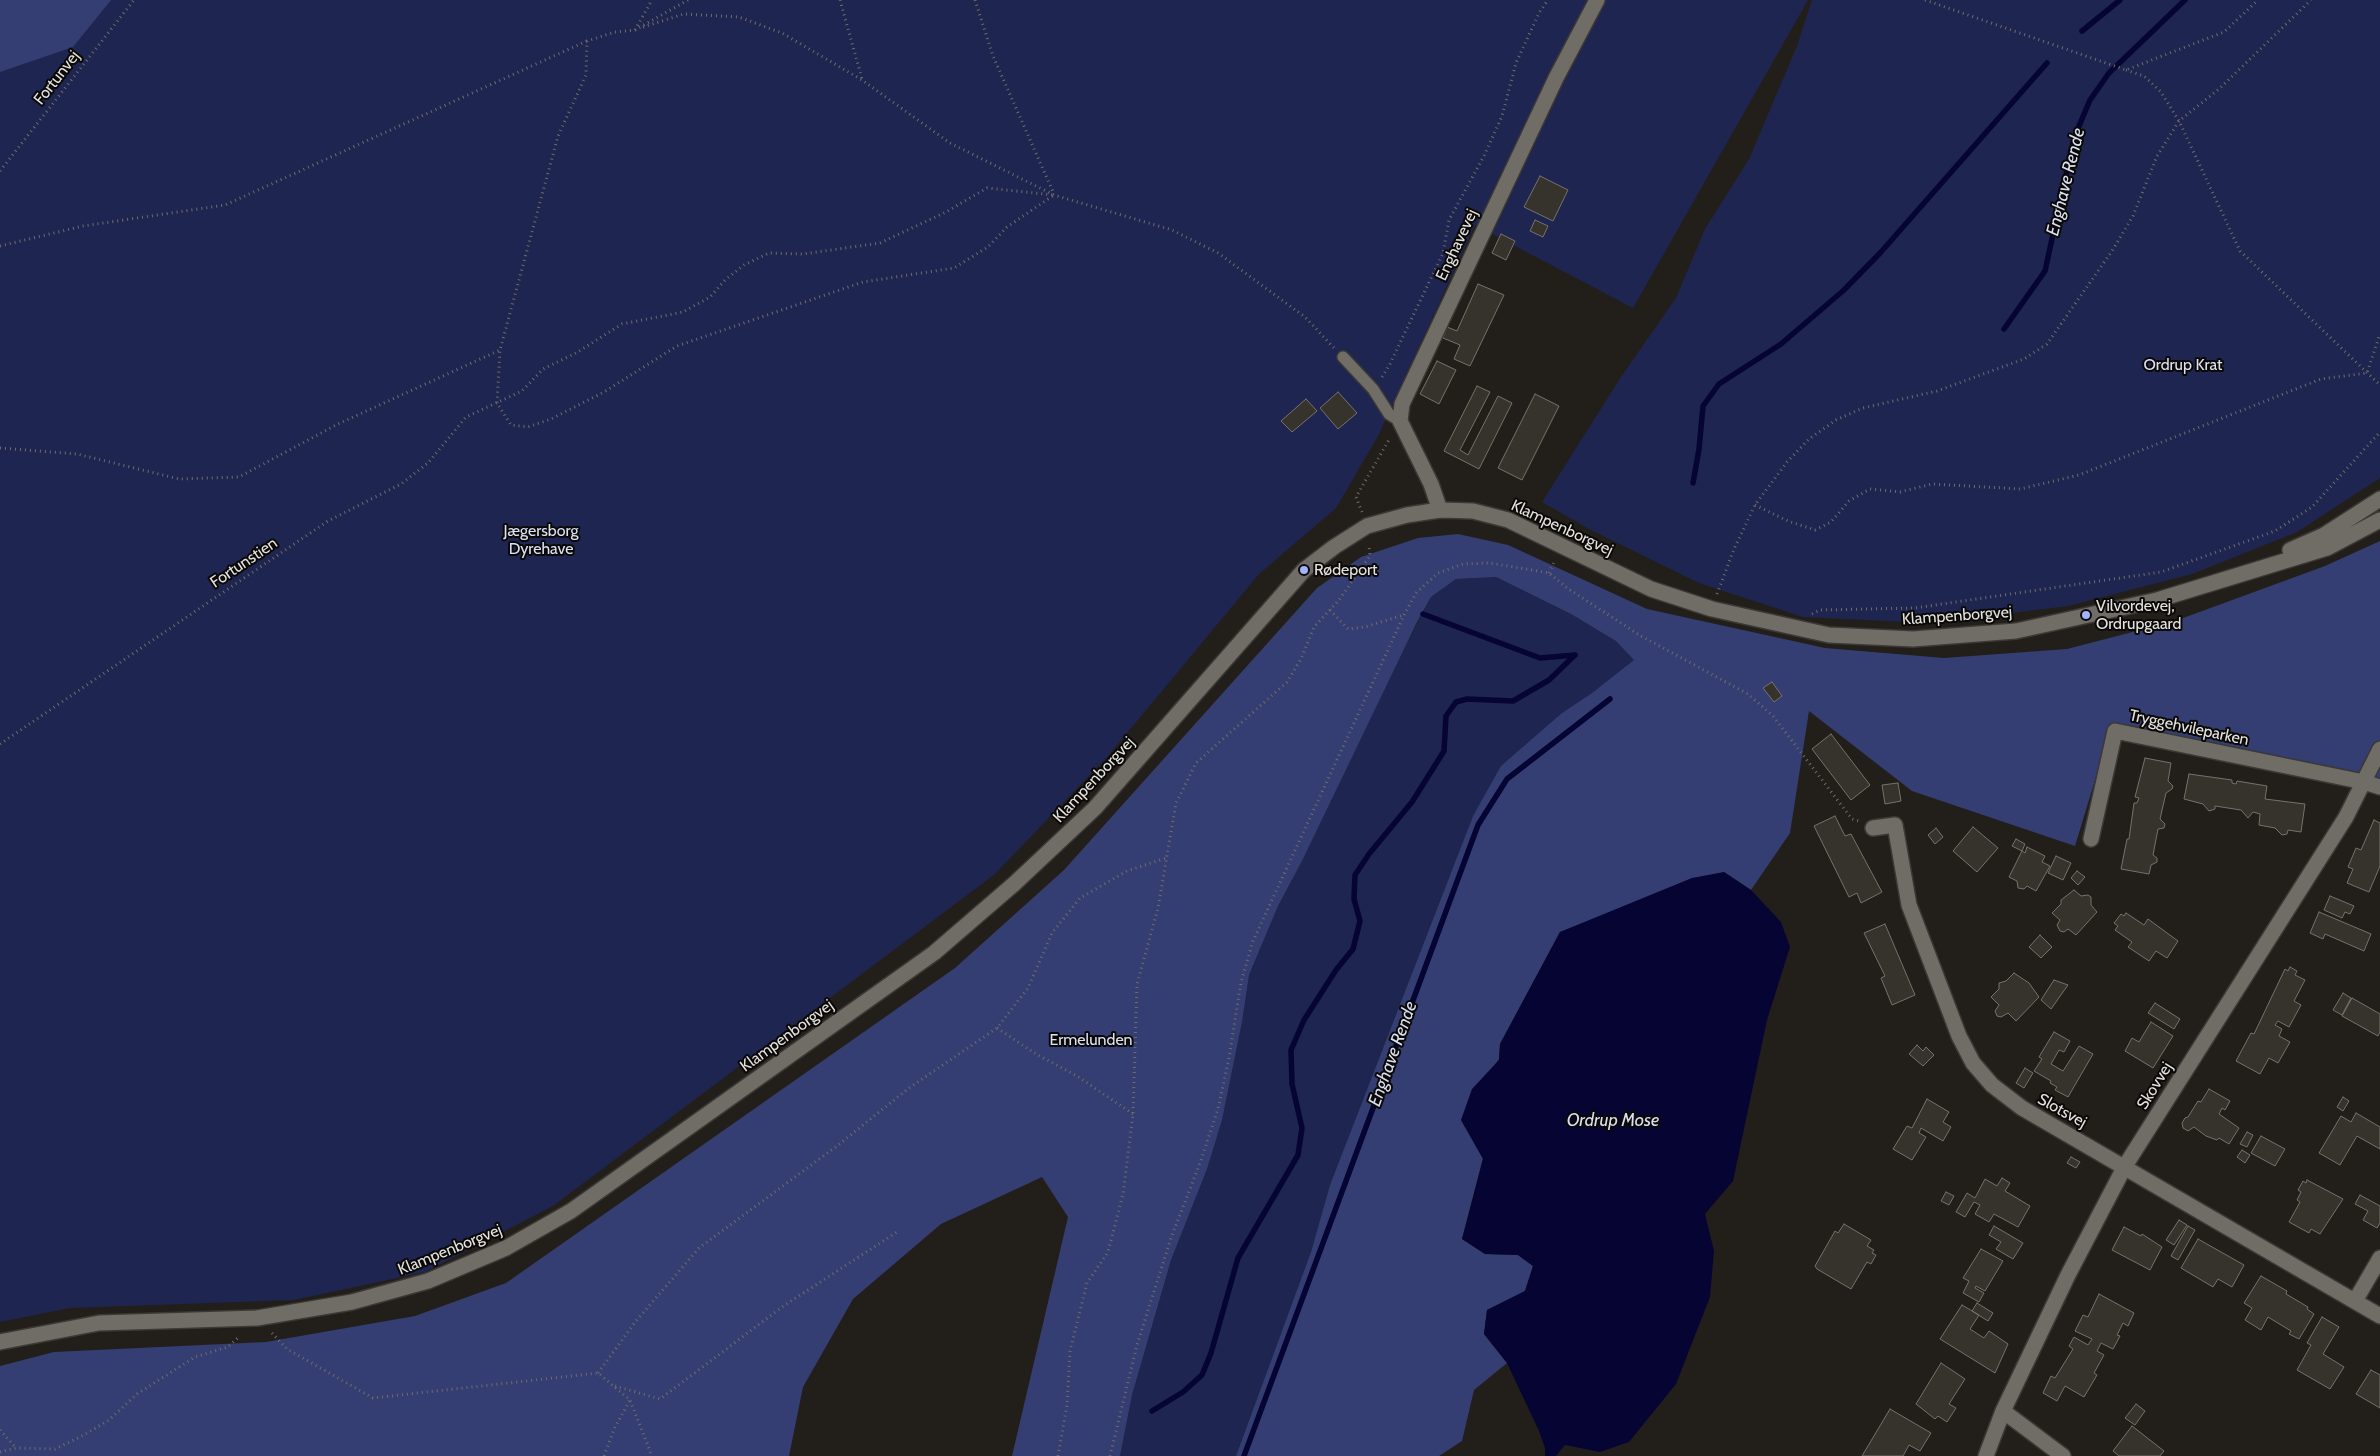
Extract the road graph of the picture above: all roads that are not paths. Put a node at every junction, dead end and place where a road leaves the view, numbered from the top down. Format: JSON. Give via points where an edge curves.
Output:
{"nodes":[{"id":1,"x":1597,"y":0,"type":"edge"},
{"id":2,"x":1343,"y":357,"type":"road end"},
{"id":3,"x":1400,"y":421,"type":"junction"},
{"id":4,"x":2380,"y":499,"type":"edge"},
{"id":5,"x":1440,"y":510,"type":"junction"},
{"id":6,"x":2380,"y":520,"type":"edge"},
{"id":7,"x":2236,"y":574,"type":"junction"},
{"id":8,"x":2380,"y":749,"type":"edge"},
{"id":9,"x":2364,"y":782,"type":"junction"},
{"id":10,"x":2380,"y":787,"type":"edge"},
{"id":11,"x":1873,"y":828,"type":"road end"},
{"id":12,"x":2091,"y":839,"type":"dead end"},
{"id":13,"x":2125,"y":1166,"type":"junction"},
{"id":14,"x":2380,"y":1258,"type":"edge"},
{"id":15,"x":2355,"y":1301,"type":"junction"},
{"id":16,"x":2380,"y":1316,"type":"edge"},
{"id":17,"x":0,"y":1342,"type":"edge"},
{"id":18,"x":2003,"y":1411,"type":"junction"},
{"id":19,"x":1986,"y":1456,"type":"edge"},
{"id":20,"x":2063,"y":1456,"type":"edge"}],
"edges":[{"from":1,"to":3,"type":"street","name":"Enghavevej","via":[[1556,78],[1402,404]]},
{"from":2,"to":3,"type":"lane","via":[[1373,389],[1389,414]]},
{"from":3,"to":5,"type":"street"},
{"from":4,"to":7,"type":"street","name":"Klampenborgvej","via":[[2324,536]]},
{"from":5,"to":7,"type":"street","name":"Klampenborgvej","via":[[1473,511],[1508,520],[1651,589],[1712,609],[1829,635],[1913,639],[2016,631],[2157,600]]},
{"from":5,"to":17,"type":"street","name":"Klampenborgvej","via":[[1367,526],[1304,570],[1095,808],[1014,884],[934,953],[563,1216],[506,1248],[428,1281],[352,1302],[257,1318],[99,1323]]},
{"from":6,"to":7,"type":"street","name":"Klampenborgvej","via":[[2327,548]]},
{"from":8,"to":9,"type":"street","name":"Skovvej"},
{"from":9,"to":10,"type":"street"},
{"from":9,"to":12,"type":"street","name":"Tryggehvileparken","via":[[2116,731]]},
{"from":9,"to":13,"type":"street","name":"Skovvej","via":[[2346,817]]},
{"from":11,"to":13,"type":"street","name":"Slotsvej","via":[[1895,825],[1910,906],[1973,1064],[1992,1085],[2022,1108]]},
{"from":13,"to":15,"type":"street","name":"Slotsvej"},
{"from":13,"to":18,"type":"street","name":"Skovvej"},
{"from":14,"to":15,"type":"street"},
{"from":15,"to":16,"type":"street","name":"Slotsvej"},
{"from":18,"to":19,"type":"street","name":"Skovvej"},
{"from":18,"to":20,"type":"street"}]}
